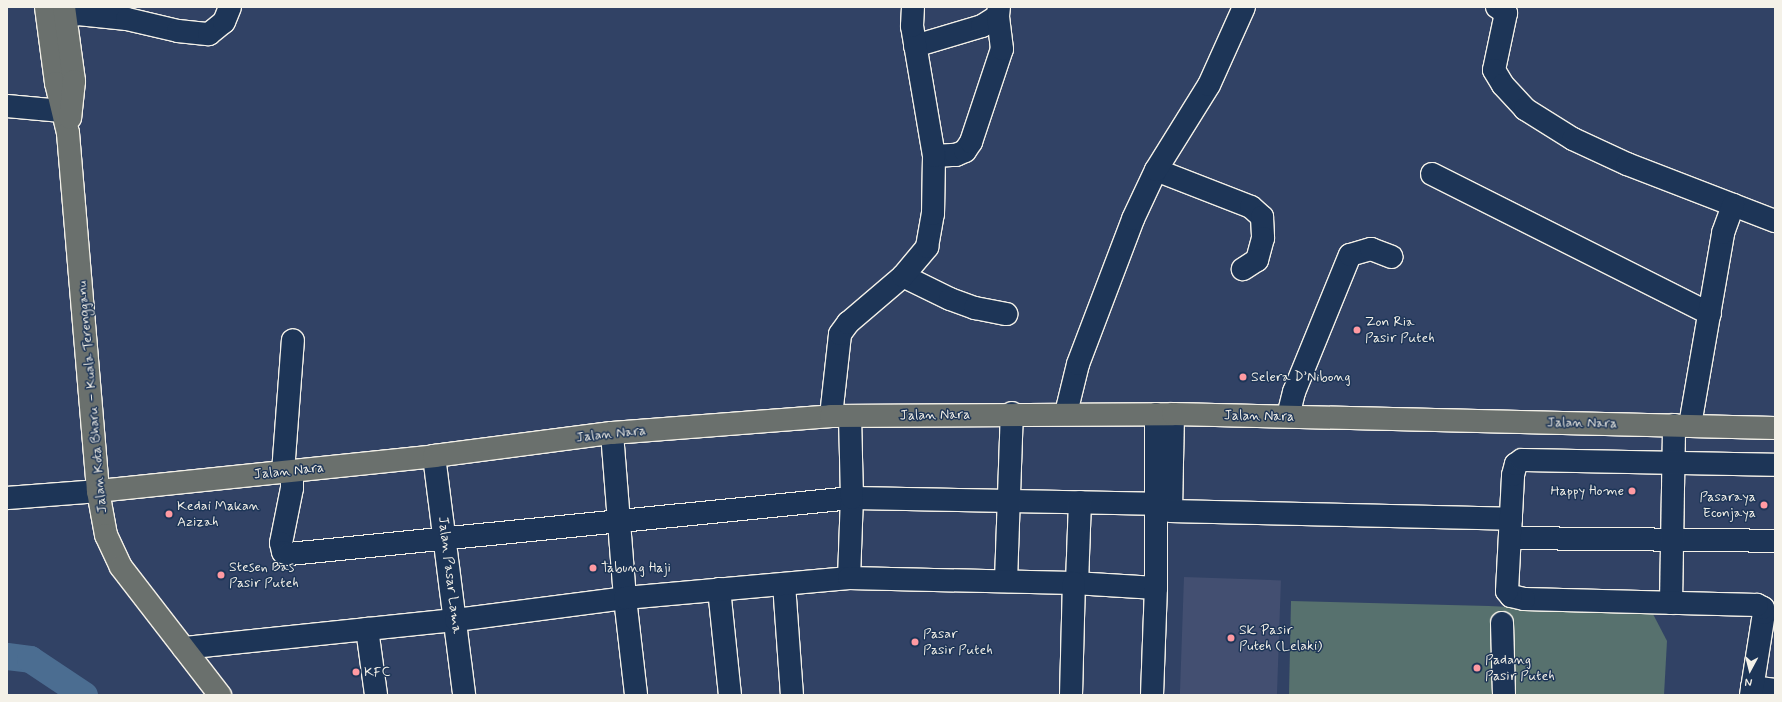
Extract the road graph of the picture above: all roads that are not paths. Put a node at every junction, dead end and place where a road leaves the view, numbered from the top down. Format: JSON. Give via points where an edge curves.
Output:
{"nodes":[{"id":1,"x":38,"y":7,"type":"edge"},
{"id":2,"x":46,"y":7,"type":"edge"},
{"id":3,"x":230,"y":7,"type":"edge"},
{"id":4,"x":913,"y":7,"type":"edge"},
{"id":5,"x":1244,"y":7,"type":"edge"},
{"id":6,"x":1507,"y":9,"type":"edge"},
{"id":7,"x":68,"y":10,"type":"edge"},
{"id":8,"x":999,"y":12,"type":"edge"},
{"id":9,"x":915,"y":46,"type":"junction"},
{"id":10,"x":65,"y":82,"type":"junction"},
{"id":11,"x":7,"y":106,"type":"edge"},
{"id":12,"x":62,"y":111,"type":"junction"},
{"id":13,"x":68,"y":133,"type":"junction"},
{"id":14,"x":934,"y":156,"type":"junction"},
{"id":15,"x":1156,"y":170,"type":"junction"},
{"id":16,"x":1432,"y":174,"type":"dead end"},
{"id":17,"x":1733,"y":205,"type":"junction"},
{"id":18,"x":1775,"y":220,"type":"edge"},
{"id":19,"x":1392,"y":257,"type":"dead end"},
{"id":20,"x":1243,"y":269,"type":"dead end"},
{"id":21,"x":903,"y":276,"type":"junction"},
{"id":22,"x":1006,"y":314,"type":"dead end"},
{"id":23,"x":1710,"y":314,"type":"junction"},
{"id":24,"x":293,"y":340,"type":"dead end"},
{"id":25,"x":1012,"y":413,"type":"junction"},
{"id":26,"x":1066,"y":413,"type":"junction"},
{"id":27,"x":1164,"y":414,"type":"junction"},
{"id":28,"x":841,"y":416,"type":"junction"},
{"id":29,"x":1288,"y":416,"type":"junction"},
{"id":30,"x":1682,"y":425,"type":"junction"},
{"id":31,"x":1775,"y":428,"type":"edge"},
{"id":32,"x":612,"y":433,"type":"junction"},
{"id":33,"x":434,"y":456,"type":"junction"},
{"id":34,"x":1674,"y":464,"type":"junction"},
{"id":35,"x":1775,"y":465,"type":"edge"},
{"id":36,"x":287,"y":471,"type":"junction"},
{"id":37,"x":98,"y":491,"type":"junction"},
{"id":38,"x":7,"y":498,"type":"edge"},
{"id":39,"x":852,"y":498,"type":"junction"},
{"id":40,"x":1009,"y":501,"type":"junction"},
{"id":41,"x":1080,"y":502,"type":"junction"},
{"id":42,"x":1163,"y":507,"type":"junction"},
{"id":43,"x":619,"y":520,"type":"junction"},
{"id":44,"x":1510,"y":528,"type":"junction"},
{"id":45,"x":445,"y":538,"type":"junction"},
{"id":46,"x":1672,"y":540,"type":"junction"},
{"id":47,"x":1775,"y":541,"type":"edge"},
{"id":48,"x":849,"y":578,"type":"junction"},
{"id":49,"x":1006,"y":581,"type":"junction"},
{"id":50,"x":1075,"y":583,"type":"junction"},
{"id":51,"x":784,"y":584,"type":"junction"},
{"id":52,"x":1156,"y":588,"type":"junction"},
{"id":53,"x":719,"y":589,"type":"junction"},
{"id":54,"x":625,"y":598,"type":"junction"},
{"id":55,"x":1671,"y":603,"type":"junction"},
{"id":56,"x":456,"y":620,"type":"junction"},
{"id":57,"x":1502,"y":623,"type":"dead end"},
{"id":58,"x":367,"y":629,"type":"junction"},
{"id":59,"x":184,"y":648,"type":"junction"},
{"id":60,"x":1775,"y":690,"type":"edge"},
{"id":61,"x":1751,"y":691,"type":"edge"},
{"id":62,"x":220,"y":695,"type":"edge"},
{"id":63,"x":376,"y":695,"type":"edge"},
{"id":64,"x":464,"y":695,"type":"edge"},
{"id":65,"x":636,"y":695,"type":"edge"},
{"id":66,"x":730,"y":695,"type":"edge"},
{"id":67,"x":792,"y":695,"type":"edge"},
{"id":68,"x":1071,"y":695,"type":"edge"},
{"id":69,"x":1152,"y":695,"type":"edge"},
{"id":70,"x":1166,"y":695,"type":"edge"},
{"id":71,"x":1504,"y":695,"type":"edge"}],
"edges":[{"from":1,"to":10,"type":"main road"},
{"from":2,"to":10,"type":"main road","name":"Jalan Kota Bharu – Kuala Terengganu"},
{"from":3,"to":7,"type":"street","via":[[224,22],[209,34],[178,31],[128,19],[78,14]]},
{"from":4,"to":9,"type":"street"},
{"from":5,"to":15,"type":"street","via":[[1209,85]]},
{"from":6,"to":17,"type":"street","via":[[1494,70],[1503,85],[1525,109],[1573,139],[1627,164]]},
{"from":7,"to":10,"type":"main road"},
{"from":8,"to":9,"type":"street","via":[[968,32],[945,35]]},
{"from":8,"to":14,"type":"street","via":[[1002,49],[971,142],[965,151],[956,155]]},
{"from":9,"to":14,"type":"street"},
{"from":10,"to":12,"type":"main road","name":"Jalan Kota Bharu – Kuala Terengganu"},
{"from":10,"to":13,"type":"main road","name":"Jalan Kota Bharu – Kuala Terengganu"},
{"from":11,"to":12,"type":"street"},
{"from":12,"to":13,"type":"main road","name":"Jalan Kota Bharu – Kuala Terengganu"},
{"from":13,"to":37,"type":"main road","name":"Jalan Kota Bharu – Kuala Terengganu"},
{"from":14,"to":21,"type":"street","via":[[933,214],[927,247]]},
{"from":15,"to":20,"type":"street","via":[[1251,207],[1262,217],[1263,238],[1256,260]]},
{"from":15,"to":26,"type":"street","via":[[1133,219],[1078,364]]},
{"from":16,"to":23,"type":"street"},
{"from":17,"to":18,"type":"street"},
{"from":17,"to":23,"type":"street","via":[[1723,233]]},
{"from":19,"to":29,"type":"street","via":[[1371,249],[1350,255],[1294,392]]},
{"from":21,"to":22,"type":"street","via":[[956,301]]},
{"from":21,"to":28,"type":"street","via":[[848,323],[840,334]]},
{"from":23,"to":30,"type":"street"},
{"from":24,"to":36,"type":"street"},
{"from":25,"to":26,"type":"main road","name":"Jalan Nara"},
{"from":25,"to":28,"type":"main road","name":"Jalan Nara"},
{"from":25,"to":40,"type":"street"},
{"from":26,"to":27,"type":"main road","name":"Jalan Nara"},
{"from":27,"to":29,"type":"main road","name":"Jalan Nara"},
{"from":27,"to":42,"type":"street"},
{"from":28,"to":32,"type":"main road","name":"Jalan Nara"},
{"from":28,"to":39,"type":"street"},
{"from":29,"to":30,"type":"main road","name":"Jalan Nara"},
{"from":30,"to":31,"type":"main road","name":"Jalan Nara"},
{"from":30,"to":34,"type":"street"},
{"from":32,"to":33,"type":"main road","name":"Jalan Nara"},
{"from":32,"to":43,"type":"street"},
{"from":33,"to":36,"type":"main road","name":"Jalan Nara"},
{"from":33,"to":45,"type":"street","name":"Jalan Pasar Lama"},
{"from":34,"to":35,"type":"street"},
{"from":34,"to":44,"type":"street","via":[[1522,460],[1516,464],[1513,475]]},
{"from":34,"to":46,"type":"street"},
{"from":36,"to":37,"type":"main road","name":"Jalan Nara"},
{"from":36,"to":45,"type":"street","via":[[292,488],[281,543],[283,552],[289,554]]},
{"from":37,"to":38,"type":"street"},
{"from":37,"to":59,"type":"main road","name":"Jalan Kota Bharu – Kuala Terengganu","via":[[106,535],[121,567]]},
{"from":39,"to":40,"type":"street"},
{"from":39,"to":43,"type":"street"},
{"from":39,"to":48,"type":"street"},
{"from":40,"to":41,"type":"street"},
{"from":40,"to":49,"type":"street"},
{"from":41,"to":42,"type":"street"},
{"from":41,"to":50,"type":"street"},
{"from":42,"to":44,"type":"street"},
{"from":42,"to":52,"type":"street"},
{"from":42,"to":70,"type":"street"},
{"from":43,"to":45,"type":"street"},
{"from":43,"to":54,"type":"street"},
{"from":44,"to":46,"type":"street"},
{"from":44,"to":55,"type":"street","via":[[1507,591],[1511,596],[1524,599]]},
{"from":45,"to":56,"type":"street","name":"Jalan Pasar Lama"},
{"from":46,"to":47,"type":"street"},
{"from":46,"to":55,"type":"street"},
{"from":48,"to":49,"type":"street"},
{"from":48,"to":51,"type":"street"},
{"from":49,"to":50,"type":"street"},
{"from":50,"to":52,"type":"street"},
{"from":50,"to":68,"type":"street"},
{"from":51,"to":53,"type":"street"},
{"from":51,"to":67,"type":"street"},
{"from":52,"to":69,"type":"street"},
{"from":53,"to":54,"type":"street"},
{"from":53,"to":66,"type":"street"},
{"from":54,"to":56,"type":"street"},
{"from":54,"to":65,"type":"street"},
{"from":55,"to":61,"type":"street","via":[[1757,605],[1763,608]]},
{"from":56,"to":58,"type":"street"},
{"from":56,"to":64,"type":"street","name":"Jalan Pasar Lama"},
{"from":57,"to":71,"type":"street"},
{"from":58,"to":59,"type":"street"},
{"from":58,"to":63,"type":"street"},
{"from":59,"to":62,"type":"main road","name":"Jalan Kota Bharu – Kuala Terengganu"},
{"from":60,"to":61,"type":"street"}]}
